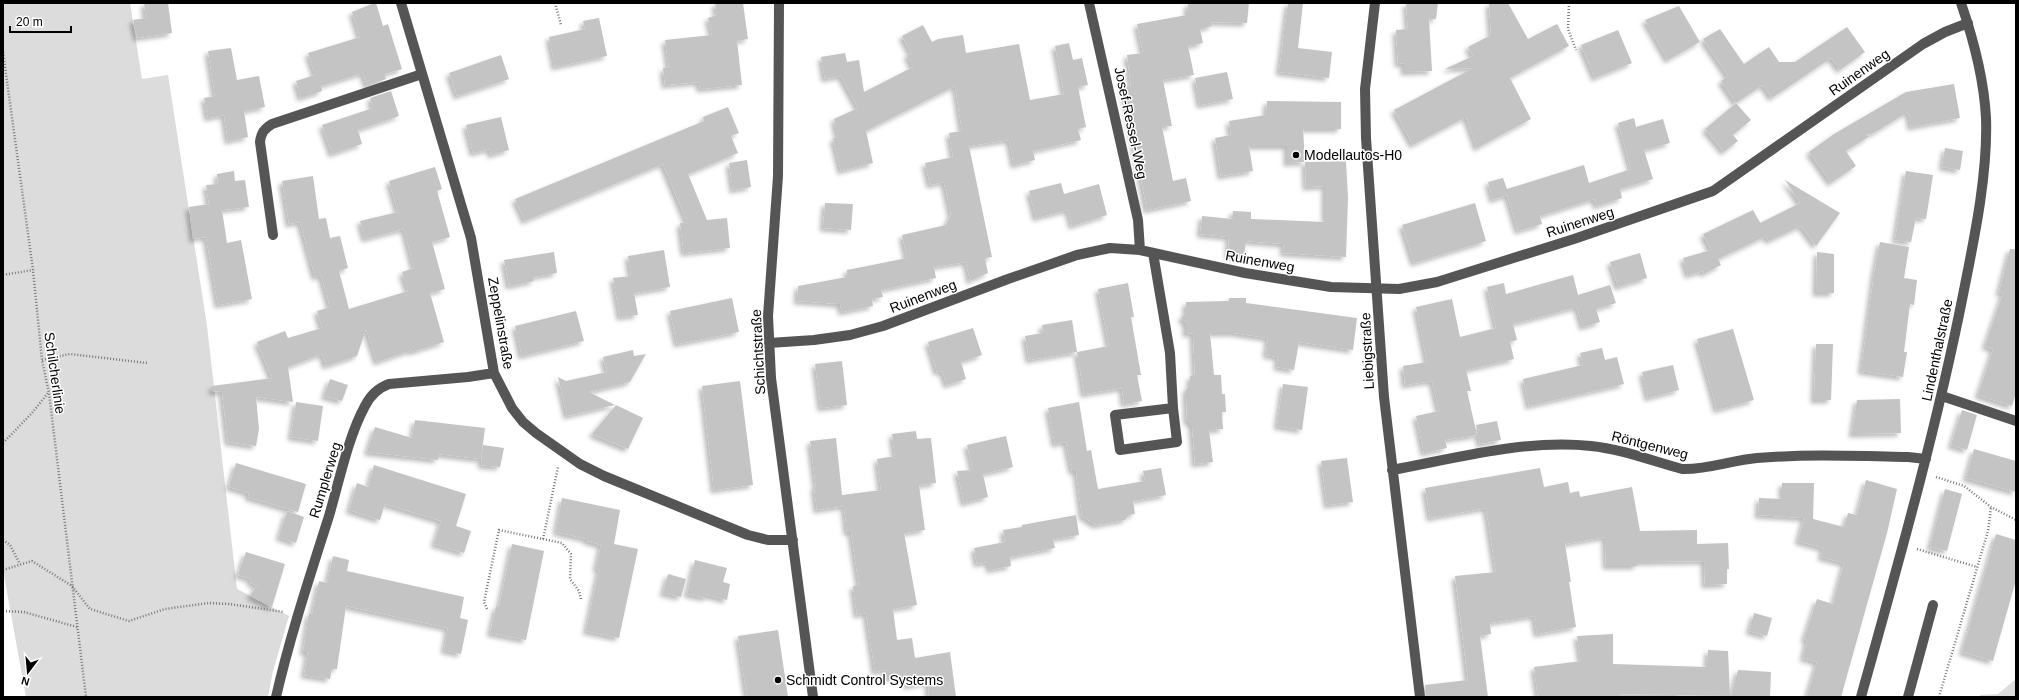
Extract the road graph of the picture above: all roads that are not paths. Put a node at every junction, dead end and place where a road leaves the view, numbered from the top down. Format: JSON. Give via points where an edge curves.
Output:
{"nodes":[{"id":1,"x":401,"y":3,"type":"edge"},
{"id":2,"x":779,"y":3,"type":"edge"},
{"id":3,"x":1089,"y":3,"type":"edge"},
{"id":4,"x":1375,"y":3,"type":"edge"},
{"id":5,"x":1961,"y":3,"type":"edge"},
{"id":6,"x":1968,"y":22,"type":"junction"},
{"id":7,"x":422,"y":74,"type":"junction"},
{"id":8,"x":273,"y":235,"type":"dead end"},
{"id":9,"x":1140,"y":250,"type":"junction"},
{"id":10,"x":1153,"y":253,"type":"junction"},
{"id":11,"x":1378,"y":290,"type":"junction"},
{"id":12,"x":769,"y":343,"type":"junction"},
{"id":13,"x":494,"y":373,"type":"junction"},
{"id":14,"x":1942,"y":396,"type":"junction"},
{"id":15,"x":1173,"y":408,"type":"junction"},
{"id":16,"x":2016,"y":421,"type":"edge"},
{"id":17,"x":1926,"y":459,"type":"junction"},
{"id":18,"x":1392,"y":470,"type":"junction"},
{"id":19,"x":792,"y":540,"type":"junction"},
{"id":20,"x":1933,"y":605,"type":"dead end"},
{"id":21,"x":276,"y":697,"type":"edge"},
{"id":22,"x":813,"y":697,"type":"edge"},
{"id":23,"x":1420,"y":697,"type":"edge"},
{"id":24,"x":1861,"y":697,"type":"edge"},
{"id":25,"x":1908,"y":697,"type":"edge"}],
"edges":[{"from":1,"to":7,"type":"street","name":"Zeppelinstraße"},
{"from":2,"to":12,"type":"street","name":"Schichtstraße","via":[[778,176],[768,309]]},
{"from":3,"to":9,"type":"street","name":"Josef-Ressel-Weg","via":[[1138,220]]},
{"from":4,"to":11,"type":"street","name":"Liebigstraße","via":[[1366,70],[1365,101]]},
{"from":5,"to":6,"type":"street","name":"Lindenthalstraße"},
{"from":6,"to":11,"type":"street","name":"Ruinenweg","via":[[1923,44],[1713,191],[1438,282]]},
{"from":6,"to":14,"type":"street","name":"Lindenthalstraße","via":[[1984,85],[1986,149],[1974,240]]},
{"from":7,"to":8,"type":"street","via":[[265,128],[260,142]]},
{"from":7,"to":13,"type":"street","name":"Zeppelinstraße","via":[[471,238]]},
{"from":9,"to":10,"type":"street","name":"Ruinenweg"},
{"from":9,"to":12,"type":"street","name":"Ruinenweg","via":[[1110,248],[1077,255],[883,326],[850,335]]},
{"from":10,"to":11,"type":"street","name":"Ruinenweg","via":[[1305,283]]},
{"from":10,"to":15,"type":"street","via":[[1170,353]]},
{"from":11,"to":18,"type":"street","name":"Liebigstraße","via":[[1384,397]]},
{"from":12,"to":19,"type":"street","name":"Schichtstraße","via":[[771,378]]},
{"from":13,"to":19,"type":"street","name":"Zeppelinstraße","via":[[523,422],[561,452],[604,476],[748,535],[768,540]]},
{"from":13,"to":21,"type":"street","name":"Rumplerweg","via":[[389,384],[379,389],[369,400],[358,422],[298,614]]},
{"from":14,"to":16,"type":"street"},
{"from":14,"to":17,"type":"street","name":"Lindenthalstraße"},
{"from":15,"to":15,"type":"street","via":[[1115,415],[1120,450],[1177,442]]},
{"from":17,"to":18,"type":"street","name":"Röntgenweg","via":[[1782,456],[1682,469],[1607,448],[1564,444],[1530,446]]},
{"from":17,"to":24,"type":"street","name":"Lindenthalstraße"},
{"from":18,"to":23,"type":"street","name":"Liebigstraße"},
{"from":19,"to":22,"type":"street","name":"Schichtstraße"},
{"from":20,"to":25,"type":"street"}]}
